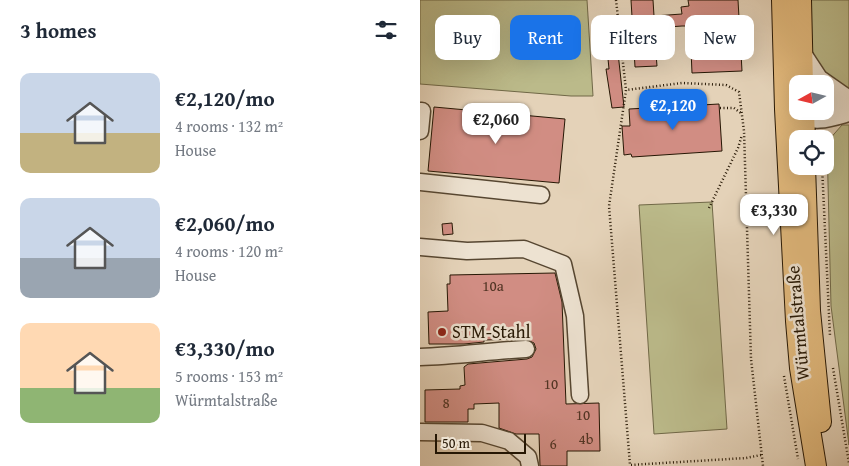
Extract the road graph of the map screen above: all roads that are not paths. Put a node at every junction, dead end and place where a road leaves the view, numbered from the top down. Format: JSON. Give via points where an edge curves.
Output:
{"nodes":[{"id":1,"x":782,"y":0,"type":"edge"},
{"id":2,"x":801,"y":0,"type":"edge"},
{"id":3,"x":802,"y":52,"type":"junction"},
{"id":4,"x":793,"y":75,"type":"edge"},
{"id":5,"x":803,"y":75,"type":"edge"},
{"id":6,"x":849,"y":99,"type":"edge"},
{"id":7,"x":834,"y":105,"type":"edge"},
{"id":8,"x":849,"y":107,"type":"edge"},
{"id":9,"x":420,"y":111,"type":"edge"},
{"id":10,"x":849,"y":113,"type":"edge"},
{"id":11,"x":834,"y":117,"type":"edge"},
{"id":12,"x":798,"y":120,"type":"edge"},
{"id":13,"x":420,"y":131,"type":"edge"},
{"id":14,"x":806,"y":175,"type":"edge"},
{"id":15,"x":420,"y":182,"type":"edge"},
{"id":16,"x":541,"y":195,"type":"dead end"},
{"id":17,"x":420,"y":247,"type":"edge"},
{"id":18,"x":526,"y":349,"type":"dead end"},
{"id":19,"x":420,"y":357,"type":"edge"},
{"id":20,"x":580,"y":395,"type":"dead end"},
{"id":21,"x":420,"y":432,"type":"edge"},
{"id":22,"x":530,"y":466,"type":"edge"},
{"id":23,"x":816,"y":466,"type":"edge"},
{"id":24,"x":828,"y":466,"type":"edge"}],
"edges":[{"from":1,"to":4,"type":"main road","name":"Würmtalstraße"},
{"from":2,"to":3,"type":"main road"},
{"from":3,"to":5,"type":"main road"},
{"from":3,"to":6,"type":"lane","via":[[819,78]]},
{"from":7,"to":8,"type":"lane"},
{"from":9,"to":13,"type":"lane"},
{"from":10,"to":11,"type":"lane"},
{"from":12,"to":23,"type":"main road","name":"Würmtalstraße","via":[[796,321]]},
{"from":14,"to":24,"type":"main road","name":"Würmtalstraße","via":[[810,311]]},
{"from":15,"to":16,"type":"lane"},
{"from":17,"to":20,"type":"lane","via":[[467,251],[524,248],[563,264],[575,316]]},
{"from":18,"to":19,"type":"lane"},
{"from":21,"to":22,"type":"lane","via":[[482,433],[509,441],[528,457]]}]}
